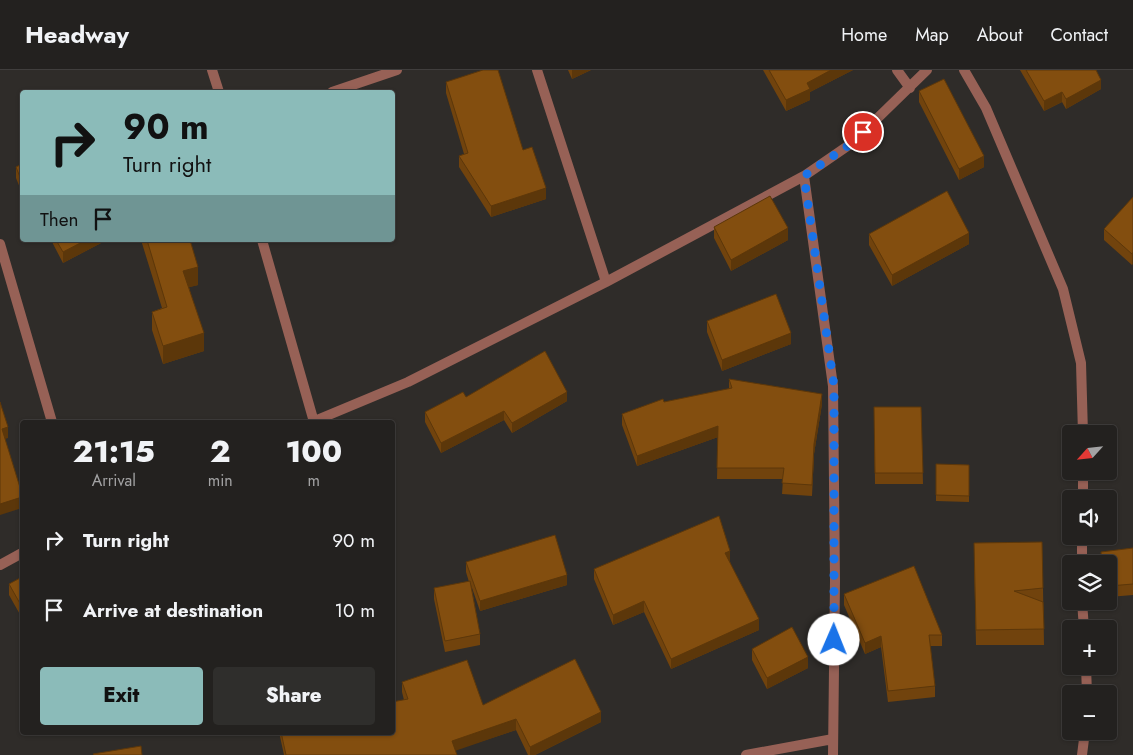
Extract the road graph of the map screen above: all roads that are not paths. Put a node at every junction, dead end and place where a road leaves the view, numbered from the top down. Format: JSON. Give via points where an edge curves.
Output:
{"nodes":[{"id":1,"x":212,"y":70,"type":"edge"},
{"id":2,"x":397,"y":70,"type":"edge"},
{"id":3,"x":537,"y":70,"type":"edge"},
{"id":4,"x":896,"y":70,"type":"edge"},
{"id":5,"x":927,"y":70,"type":"edge"},
{"id":6,"x":964,"y":70,"type":"edge"},
{"id":7,"x":910,"y":88,"type":"junction"},
{"id":8,"x":218,"y":90,"type":"edge"},
{"id":9,"x":338,"y":90,"type":"edge"},
{"id":10,"x":804,"y":176,"type":"junction"},
{"id":11,"x":263,"y":242,"type":"edge"},
{"id":12,"x":0,"y":244,"type":"edge"},
{"id":13,"x":606,"y":282,"type":"junction"},
{"id":14,"x":51,"y":420,"type":"edge"},
{"id":15,"x":312,"y":420,"type":"edge"},
{"id":16,"x":318,"y":420,"type":"edge"},
{"id":17,"x":1083,"y":425,"type":"edge"},
{"id":18,"x":20,"y":555,"type":"edge"},
{"id":19,"x":0,"y":565,"type":"edge"},
{"id":20,"x":833,"y":739,"type":"junction"},
{"id":21,"x":1084,"y":740,"type":"edge"},
{"id":22,"x":746,"y":755,"type":"edge"},
{"id":23,"x":833,"y":755,"type":"edge"},
{"id":24,"x":1082,"y":755,"type":"edge"}],
"edges":[{"from":1,"to":8,"type":"street"},
{"from":2,"to":9,"type":"street"},
{"from":3,"to":13,"type":"street"},
{"from":4,"to":7,"type":"street"},
{"from":5,"to":7,"type":"street"},
{"from":6,"to":17,"type":"street","via":[[986,108],[1063,288],[1081,363]]},
{"from":7,"to":10,"type":"street","via":[[852,143]]},
{"from":10,"to":13,"type":"street"},
{"from":10,"to":20,"type":"street","via":[[834,386]]},
{"from":11,"to":15,"type":"street"},
{"from":12,"to":14,"type":"street"},
{"from":13,"to":16,"type":"street","via":[[408,382]]},
{"from":18,"to":19,"type":"street"},
{"from":20,"to":22,"type":"street"},
{"from":20,"to":23,"type":"street"},
{"from":21,"to":24,"type":"street"}]}
